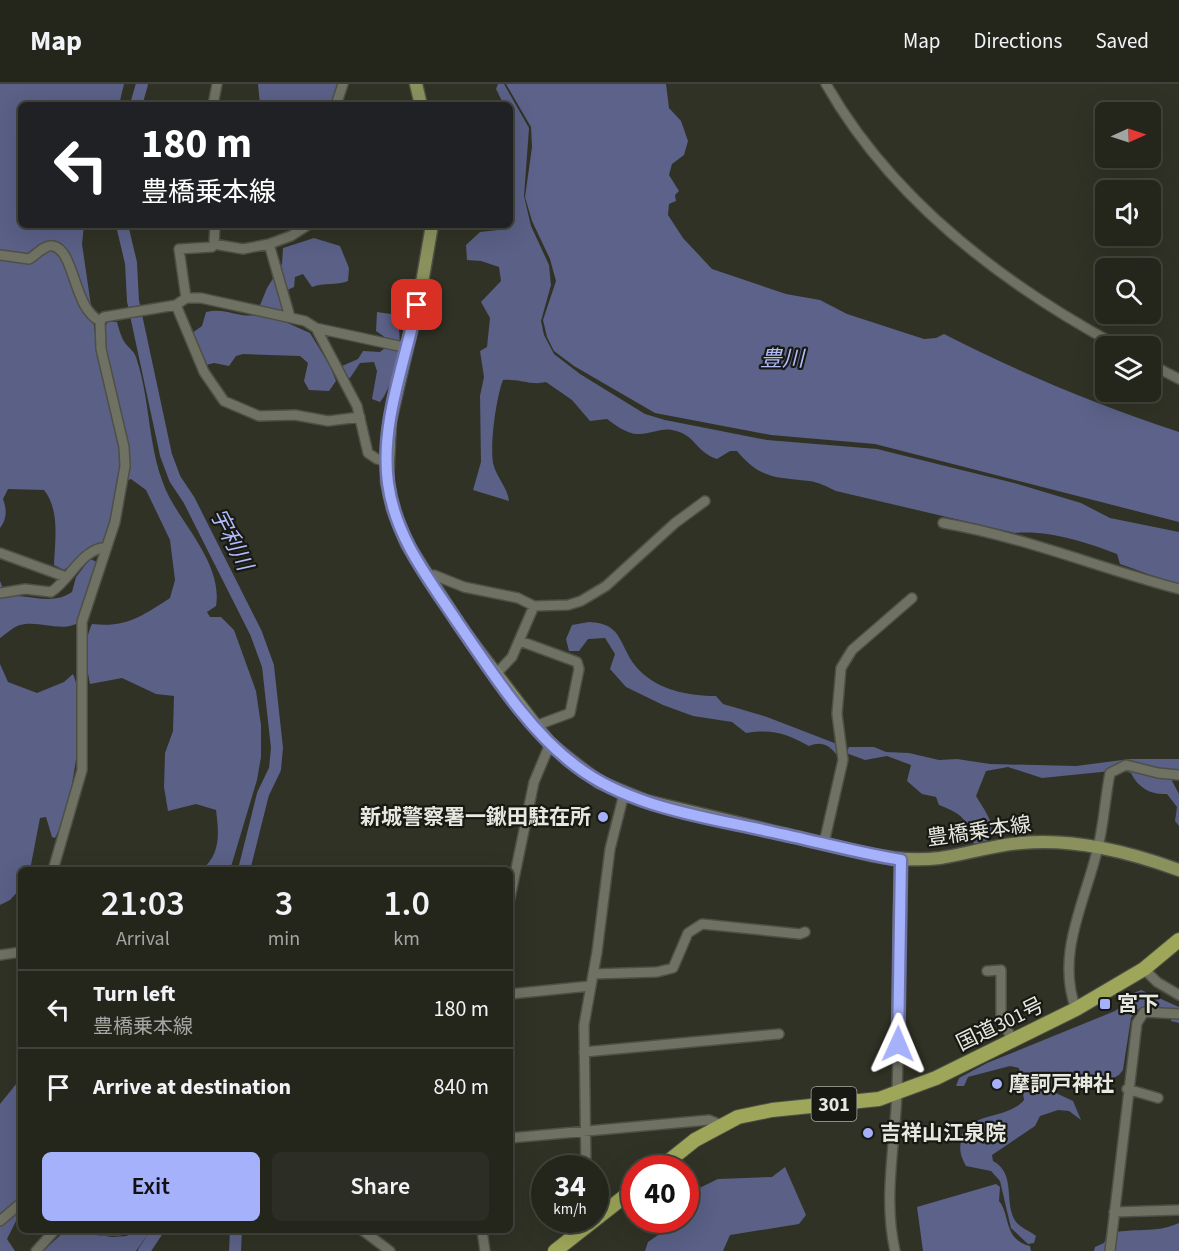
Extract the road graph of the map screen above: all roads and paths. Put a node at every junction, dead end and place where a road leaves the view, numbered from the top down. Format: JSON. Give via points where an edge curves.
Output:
{"nodes":[{"id":1,"x":217,"y":84,"type":"edge"},
{"id":2,"x":343,"y":84,"type":"edge"},
{"id":3,"x":416,"y":84,"type":"edge"},
{"id":4,"x":826,"y":84,"type":"edge"},
{"id":5,"x":214,"y":102,"type":"edge"},
{"id":6,"x":337,"y":102,"type":"edge"},
{"id":7,"x":420,"y":102,"type":"edge"},
{"id":8,"x":215,"y":228,"type":"edge"},
{"id":9,"x":303,"y":228,"type":"edge"},
{"id":10,"x":431,"y":228,"type":"edge"},
{"id":11,"x":214,"y":244,"type":"junction"},
{"id":12,"x":270,"y":244,"type":"junction"},
{"id":13,"x":0,"y":255,"type":"edge"},
{"id":14,"x":186,"y":298,"type":"junction"},
{"id":15,"x":176,"y":304,"type":"junction"},
{"id":16,"x":290,"y":317,"type":"junction"},
{"id":17,"x":100,"y":321,"type":"junction"},
{"id":18,"x":316,"y":328,"type":"junction"},
{"id":19,"x":1102,"y":336,"type":"edge"},
{"id":20,"x":408,"y":348,"type":"junction"},
{"id":21,"x":1161,"y":370,"type":"edge"},
{"id":22,"x":1179,"y":379,"type":"edge"},
{"id":23,"x":360,"y":417,"type":"junction"},
{"id":24,"x":386,"y":461,"type":"junction"},
{"id":25,"x":705,"y":501,"type":"dead end"},
{"id":26,"x":943,"y":523,"type":"dead end"},
{"id":27,"x":108,"y":547,"type":"junction"},
{"id":28,"x":0,"y":553,"type":"edge"},
{"id":29,"x":66,"y":577,"type":"junction"},
{"id":30,"x":428,"y":579,"type":"junction"},
{"id":31,"x":1179,"y":589,"type":"edge"},
{"id":32,"x":0,"y":594,"type":"edge"},
{"id":33,"x":912,"y":598,"type":"dead end"},
{"id":34,"x":534,"y":606,"type":"junction"},
{"id":35,"x":520,"y":641,"type":"junction"},
{"id":36,"x":495,"y":675,"type":"junction"},
{"id":37,"x":535,"y":726,"type":"junction"},
{"id":38,"x":550,"y":744,"type":"junction"},
{"id":39,"x":1179,"y":775,"type":"edge"},
{"id":40,"x":624,"y":794,"type":"junction"},
{"id":41,"x":824,"y":843,"type":"junction"},
{"id":42,"x":1098,"y":847,"type":"junction"},
{"id":43,"x":901,"y":860,"type":"junction"},
{"id":44,"x":54,"y":867,"type":"edge"},
{"id":45,"x":1179,"y":870,"type":"edge"},
{"id":46,"x":513,"y":884,"type":"edge"},
{"id":47,"x":805,"y":932,"type":"dead end"},
{"id":48,"x":1179,"y":940,"type":"edge"},
{"id":49,"x":18,"y":952,"type":"edge"},
{"id":50,"x":0,"y":955,"type":"edge"},
{"id":51,"x":1144,"y":969,"type":"junction"},
{"id":52,"x":987,"y":971,"type":"dead end"},
{"id":53,"x":593,"y":974,"type":"junction"},
{"id":54,"x":590,"y":986,"type":"junction"},
{"id":55,"x":513,"y":994,"type":"edge"},
{"id":56,"x":1179,"y":995,"type":"edge"},
{"id":57,"x":1076,"y":1009,"type":"junction"},
{"id":58,"x":1179,"y":1014,"type":"edge"},
{"id":59,"x":779,"y":1034,"type":"dead end"},
{"id":60,"x":1013,"y":1042,"type":"junction"},
{"id":61,"x":584,"y":1052,"type":"junction"},
{"id":62,"x":1127,"y":1089,"type":"junction"},
{"id":63,"x":897,"y":1094,"type":"junction"},
{"id":64,"x":1158,"y":1098,"type":"dead end"},
{"id":65,"x":721,"y":1125,"type":"junction"},
{"id":66,"x":584,"y":1132,"type":"junction"},
{"id":67,"x":513,"y":1138,"type":"edge"},
{"id":68,"x":585,"y":1155,"type":"edge"},
{"id":69,"x":676,"y":1155,"type":"edge"},
{"id":70,"x":621,"y":1199,"type":"edge"},
{"id":71,"x":18,"y":1206,"type":"edge"},
{"id":72,"x":609,"y":1209,"type":"edge"},
{"id":73,"x":1179,"y":1210,"type":"edge"},
{"id":74,"x":1114,"y":1212,"type":"junction"},
{"id":75,"x":0,"y":1221,"type":"edge"},
{"id":76,"x":52,"y":1233,"type":"edge"},
{"id":77,"x":366,"y":1233,"type":"edge"},
{"id":78,"x":482,"y":1233,"type":"edge"},
{"id":79,"x":578,"y":1233,"type":"edge"},
{"id":80,"x":36,"y":1251,"type":"edge"},
{"id":81,"x":390,"y":1251,"type":"edge"},
{"id":82,"x":485,"y":1251,"type":"edge"},
{"id":83,"x":555,"y":1251,"type":"edge"},
{"id":84,"x":895,"y":1251,"type":"edge"},
{"id":85,"x":1110,"y":1251,"type":"edge"}],
"edges":[{"from":1,"to":5,"type":"street"},
{"from":2,"to":6,"type":"street"},
{"from":3,"to":7,"type":"main road"},
{"from":4,"to":19,"type":"street","via":[[882,164],[952,235],[1023,288]]},
{"from":8,"to":11,"type":"street"},
{"from":9,"to":12,"type":"street"},
{"from":10,"to":20,"type":"main road","name":"豊橋乗本線"},
{"from":11,"to":12,"type":"street","via":[[243,249]]},
{"from":11,"to":14,"type":"street","via":[[179,249]]},
{"from":12,"to":16,"type":"street"},
{"from":13,"to":17,"type":"street","via":[[29,259],[46,247],[59,249],[72,271],[81,304]]},
{"from":14,"to":15,"type":"street"},
{"from":14,"to":16,"type":"street","via":[[218,300]]},
{"from":15,"to":17,"type":"street","via":[[104,317]]},
{"from":15,"to":23,"type":"street","via":[[204,372],[224,401],[258,416],[295,415],[328,420]]},
{"from":16,"to":18,"type":"street"},
{"from":17,"to":27,"type":"street","via":[[101,348],[125,466]]},
{"from":18,"to":20,"type":"street"},
{"from":18,"to":23,"type":"street"},
{"from":20,"to":24,"type":"main road","name":"豊橋乗本線","via":[[390,422]]},
{"from":21,"to":22,"type":"street"},
{"from":23,"to":24,"type":"street","via":[[368,453]]},
{"from":24,"to":30,"type":"main road","name":"豊橋乗本線","via":[[393,509],[407,544]]},
{"from":25,"to":34,"type":"street","via":[[593,595],[568,605]]},
{"from":26,"to":31,"type":"street","via":[[1011,536]]},
{"from":27,"to":29,"type":"street","via":[[87,555]]},
{"from":27,"to":44,"type":"street","via":[[82,622],[82,770]]},
{"from":28,"to":29,"type":"street"},
{"from":29,"to":32,"type":"street","via":[[51,592],[25,589]]},
{"from":30,"to":34,"type":"street","via":[[434,575],[464,587],[519,598]]},
{"from":30,"to":36,"type":"main road","name":"豊橋乗本線"},
{"from":33,"to":41,"type":"street","via":[[852,650],[841,668],[837,714],[843,760]]},
{"from":34,"to":35,"type":"street"},
{"from":35,"to":36,"type":"street","via":[[512,657]]},
{"from":35,"to":37,"type":"street","via":[[577,662],[579,669],[570,713]]},
{"from":36,"to":37,"type":"main road","name":"豊橋乗本線"},
{"from":37,"to":38,"type":"main road","name":"豊橋乗本線"},
{"from":38,"to":40,"type":"main road","name":"豊橋乗本線","via":[[576,767]]},
{"from":38,"to":46,"type":"street","via":[[534,782]]},
{"from":39,"to":42,"type":"street","via":[[1126,765],[1110,773]]},
{"from":40,"to":41,"type":"main road","name":"豊橋乗本線"},
{"from":40,"to":53,"type":"street","via":[[610,849]]},
{"from":41,"to":43,"type":"main road","name":"豊橋乗本線"},
{"from":42,"to":43,"type":"main road","name":"豊橋乗本線","via":[[1070,842],[1019,843],[939,858]]},
{"from":42,"to":45,"type":"main road","name":"豊橋乗本線"},
{"from":42,"to":57,"type":"street","via":[[1071,933],[1071,995]]},
{"from":43,"to":63,"type":"street"},
{"from":47,"to":53,"type":"street","via":[[702,924],[688,933],[673,968]]},
{"from":48,"to":51,"type":"highway","name":"国道301号","number":"301"},
{"from":49,"to":50,"type":"street"},
{"from":51,"to":56,"type":"street"},
{"from":51,"to":57,"type":"highway","name":"国道301号","number":"301"},
{"from":52,"to":60,"type":"street","via":[[1001,970],[1002,1016]]},
{"from":53,"to":54,"type":"street"},
{"from":54,"to":55,"type":"street"},
{"from":54,"to":61,"type":"street"},
{"from":57,"to":60,"type":"highway","name":"国道301号","number":"301"},
{"from":58,"to":62,"type":"street","via":[[1139,1015]]},
{"from":59,"to":61,"type":"street"},
{"from":60,"to":63,"type":"highway","name":"国道301号","number":"301"},
{"from":61,"to":66,"type":"street"},
{"from":62,"to":64,"type":"street"},
{"from":62,"to":74,"type":"street"},
{"from":63,"to":65,"type":"highway","name":"国道301号","number":"301","via":[[879,1100],[762,1111]]},
{"from":63,"to":84,"type":"street","via":[[889,1183]]},
{"from":65,"to":66,"type":"street","via":[[709,1120]]},
{"from":65,"to":69,"type":"highway","name":"国道301号","number":"301"},
{"from":66,"to":67,"type":"street"},
{"from":66,"to":68,"type":"street"},
{"from":70,"to":72,"type":"highway"},
{"from":71,"to":75,"type":"street"},
{"from":73,"to":74,"type":"street"},
{"from":74,"to":85,"type":"street"},
{"from":76,"to":80,"type":"street"},
{"from":77,"to":81,"type":"street"},
{"from":78,"to":82,"type":"street"},
{"from":79,"to":83,"type":"highway"}]}
